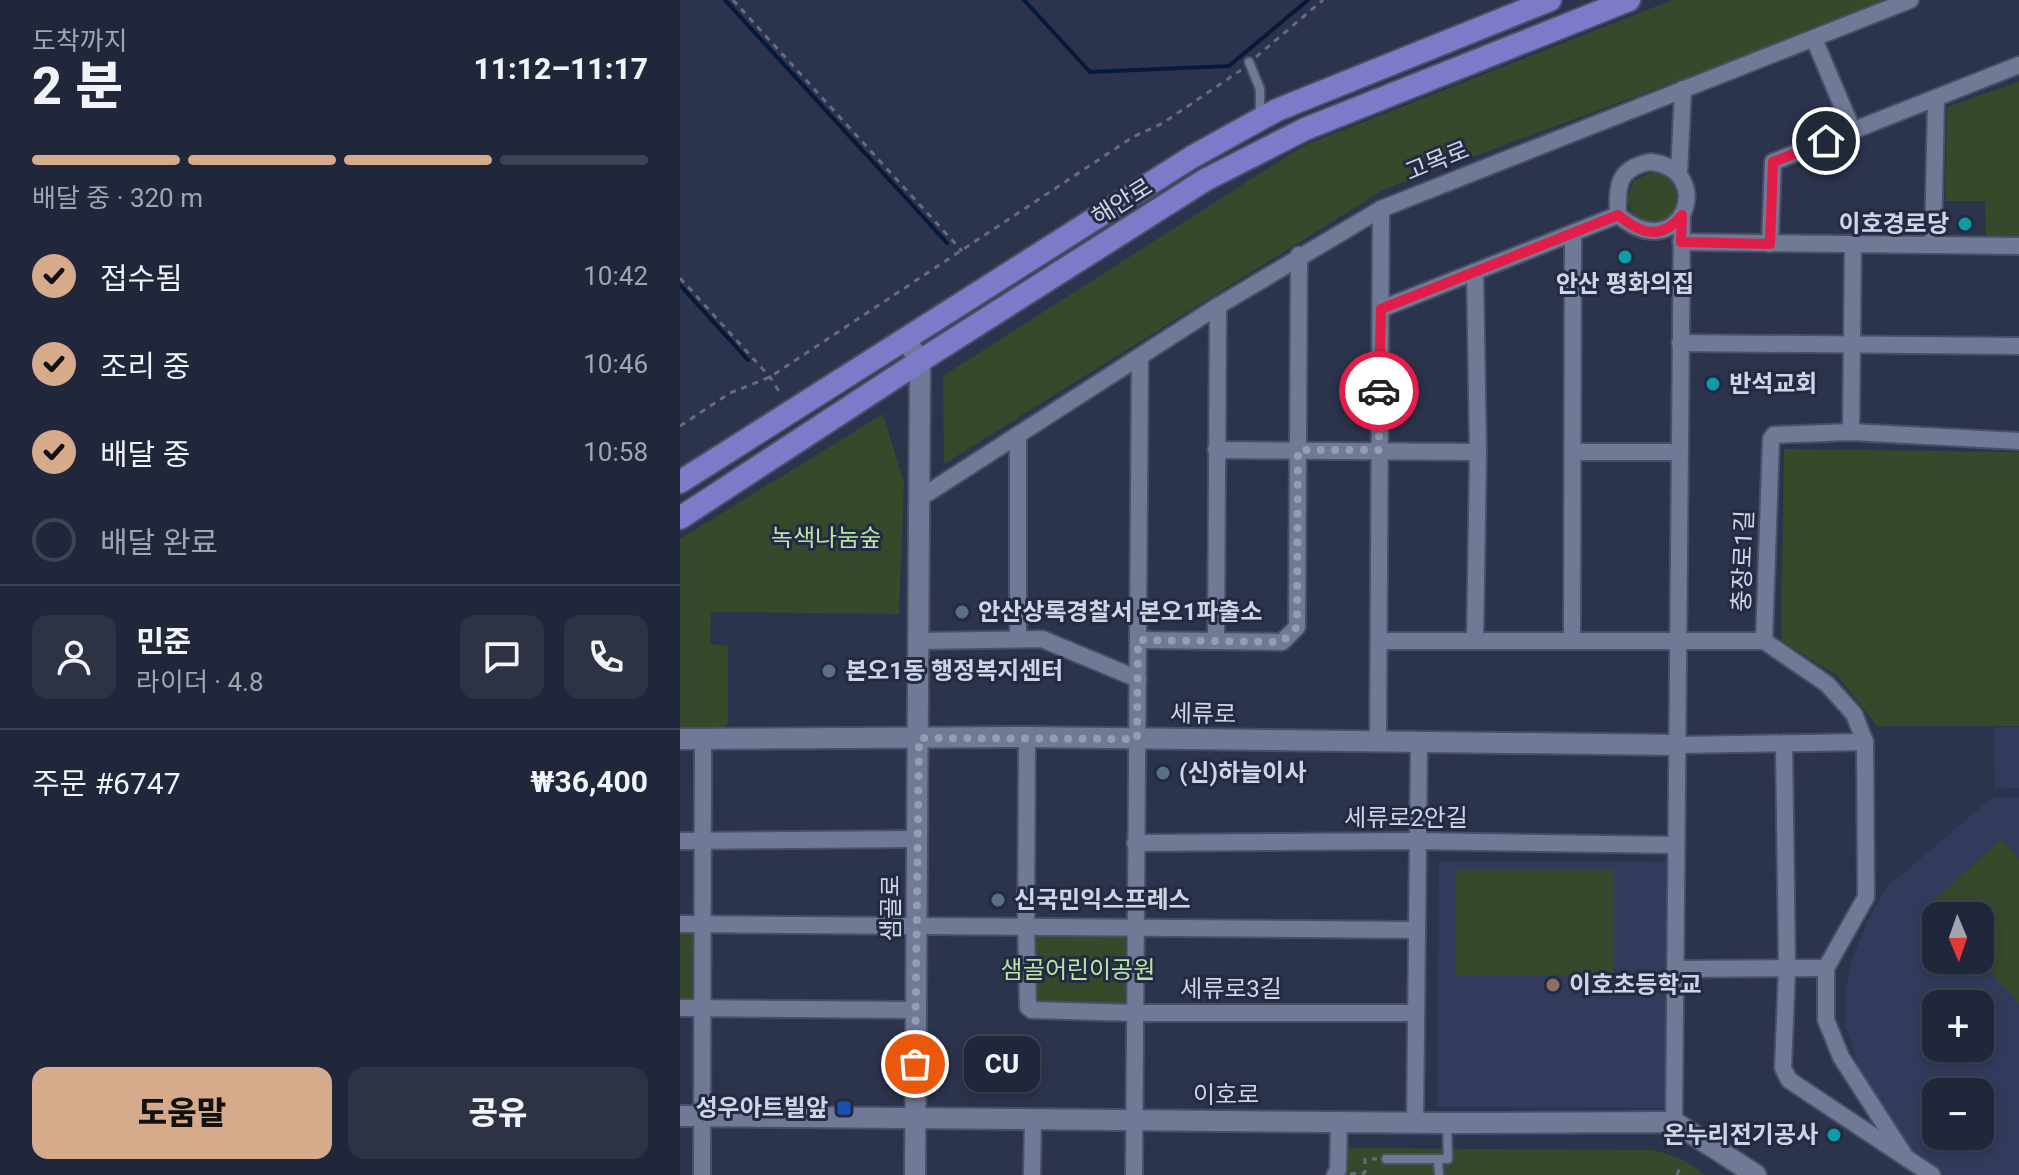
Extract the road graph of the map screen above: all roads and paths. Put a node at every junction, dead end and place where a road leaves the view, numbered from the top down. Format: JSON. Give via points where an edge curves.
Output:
{"nodes":[{"id":1,"x":733,"y":0,"type":"edge"},
{"id":2,"x":1323,"y":0,"type":"edge"},
{"id":3,"x":1550,"y":0,"type":"edge"},
{"id":4,"x":1629,"y":0,"type":"edge"},
{"id":5,"x":1910,"y":0,"type":"edge"},
{"id":6,"x":1814,"y":39,"type":"junction"},
{"id":7,"x":1249,"y":62,"type":"junction"},
{"id":8,"x":2019,"y":65,"type":"edge"},
{"id":9,"x":1683,"y":89,"type":"junction"},
{"id":10,"x":1936,"y":99,"type":"junction"},
{"id":11,"x":1260,"y":119,"type":"junction"},
{"id":12,"x":1853,"y":131,"type":"junction"},
{"id":13,"x":1679,"y":174,"type":"junction"},
{"id":14,"x":1381,"y":209,"type":"junction"},
{"id":15,"x":1618,"y":215,"type":"junction"},
{"id":16,"x":1682,"y":215,"type":"junction"},
{"id":17,"x":1573,"y":234,"type":"junction"},
{"id":18,"x":1681,"y":242,"type":"junction"},
{"id":19,"x":1770,"y":244,"type":"junction"},
{"id":20,"x":1853,"y":245,"type":"junction"},
{"id":21,"x":1933,"y":245,"type":"junction"},
{"id":22,"x":2019,"y":246,"type":"edge"},
{"id":23,"x":962,"y":251,"type":"junction"},
{"id":24,"x":1299,"y":255,"type":"junction"},
{"id":25,"x":1475,"y":272,"type":"junction"},
{"id":26,"x":680,"y":278,"type":"edge"},
{"id":27,"x":1218,"y":306,"type":"junction"},
{"id":28,"x":1381,"y":309,"type":"junction"},
{"id":29,"x":906,"y":340,"type":"junction"},
{"id":30,"x":1680,"y":343,"type":"junction"},
{"id":31,"x":1853,"y":343,"type":"junction"},
{"id":32,"x":2019,"y":346,"type":"edge"},
{"id":33,"x":1140,"y":357,"type":"junction"},
{"id":34,"x":920,"y":361,"type":"junction"},
{"id":35,"x":770,"y":377,"type":"junction"},
{"id":36,"x":791,"y":412,"type":"junction"},
{"id":37,"x":680,"y":426,"type":"edge"},
{"id":38,"x":1851,"y":432,"type":"junction"},
{"id":39,"x":1018,"y":435,"type":"junction"},
{"id":40,"x":2019,"y":441,"type":"edge"},
{"id":41,"x":1216,"y":450,"type":"junction"},
{"id":42,"x":1298,"y":450,"type":"junction"},
{"id":43,"x":1379,"y":450,"type":"junction"},
{"id":44,"x":1478,"y":452,"type":"junction"},
{"id":45,"x":1573,"y":452,"type":"junction"},
{"id":46,"x":1679,"y":452,"type":"junction"},
{"id":47,"x":680,"y":482,"type":"edge"},
{"id":48,"x":920,"y":498,"type":"junction"},
{"id":49,"x":680,"y":518,"type":"edge"},
{"id":50,"x":1018,"y":637,"type":"junction"},
{"id":51,"x":1138,"y":640,"type":"junction"},
{"id":52,"x":1216,"y":640,"type":"junction"},
{"id":53,"x":1572,"y":640,"type":"junction"},
{"id":54,"x":919,"y":641,"type":"junction"},
{"id":55,"x":1379,"y":641,"type":"junction"},
{"id":56,"x":1475,"y":641,"type":"junction"},
{"id":57,"x":1679,"y":641,"type":"junction"},
{"id":58,"x":1764,"y":641,"type":"junction"},
{"id":59,"x":1138,"y":679,"type":"junction"},
{"id":60,"x":1027,"y":737,"type":"junction"},
{"id":61,"x":919,"y":738,"type":"junction"},
{"id":62,"x":680,"y":739,"type":"edge"},
{"id":63,"x":703,"y":739,"type":"junction"},
{"id":64,"x":1137,"y":739,"type":"junction"},
{"id":65,"x":1378,"y":742,"type":"junction"},
{"id":66,"x":1419,"y":742,"type":"junction"},
{"id":67,"x":1865,"y":742,"type":"junction"},
{"id":68,"x":1784,"y":743,"type":"junction"},
{"id":69,"x":1678,"y":745,"type":"junction"},
{"id":70,"x":917,"y":839,"type":"junction"},
{"id":71,"x":680,"y":841,"type":"edge"},
{"id":72,"x":703,"y":841,"type":"junction"},
{"id":73,"x":1417,"y":841,"type":"junction"},
{"id":74,"x":1135,"y":843,"type":"junction"},
{"id":75,"x":1676,"y":845,"type":"junction"},
{"id":76,"x":680,"y":924,"type":"edge"},
{"id":77,"x":703,"y":924,"type":"junction"},
{"id":78,"x":916,"y":926,"type":"junction"},
{"id":79,"x":1026,"y":927,"type":"junction"},
{"id":80,"x":1136,"y":928,"type":"junction"},
{"id":81,"x":1416,"y":930,"type":"junction"},
{"id":82,"x":1787,"y":968,"type":"junction"},
{"id":83,"x":1826,"y":968,"type":"junction"},
{"id":84,"x":1675,"y":969,"type":"junction"},
{"id":85,"x":680,"y":1008,"type":"edge"},
{"id":86,"x":704,"y":1008,"type":"junction"},
{"id":87,"x":916,"y":1010,"type":"junction"},
{"id":88,"x":1136,"y":1013,"type":"junction"},
{"id":89,"x":1416,"y":1013,"type":"junction"},
{"id":90,"x":680,"y":1116,"type":"edge"},
{"id":91,"x":702,"y":1116,"type":"junction"},
{"id":92,"x":915,"y":1117,"type":"junction"},
{"id":93,"x":1033,"y":1120,"type":"junction"},
{"id":94,"x":1133,"y":1120,"type":"junction"},
{"id":95,"x":1339,"y":1122,"type":"junction"},
{"id":96,"x":1674,"y":1122,"type":"junction"},
{"id":97,"x":1415,"y":1123,"type":"junction"},
{"id":98,"x":1447,"y":1123,"type":"junction"},
{"id":99,"x":1906,"y":1158,"type":"junction"},
{"id":100,"x":1386,"y":1159,"type":"joint"},
{"id":101,"x":1438,"y":1159,"type":"junction"},
{"id":102,"x":1681,"y":1165,"type":"dead end"},
{"id":103,"x":1345,"y":1174,"type":"edge"},
{"id":104,"x":1356,"y":1174,"type":"edge"},
{"id":105,"x":702,"y":1175,"type":"edge"},
{"id":106,"x":915,"y":1175,"type":"edge"},
{"id":107,"x":1032,"y":1175,"type":"edge"},
{"id":108,"x":1134,"y":1175,"type":"edge"},
{"id":109,"x":1335,"y":1175,"type":"edge"},
{"id":110,"x":1439,"y":1175,"type":"edge"},
{"id":111,"x":1677,"y":1175,"type":"edge"},
{"id":112,"x":1756,"y":1175,"type":"edge"},
{"id":113,"x":1932,"y":1175,"type":"edge"}],
"edges":[{"from":1,"to":23,"type":"path"},
{"from":2,"to":7,"type":"path"},
{"from":3,"to":11,"type":"main road","name":"해안로"},
{"from":4,"to":34,"type":"main road","name":"해안로","via":[[1305,129],[1205,180]]},
{"from":5,"to":6,"type":"street","name":"고목로"},
{"from":6,"to":9,"type":"street","name":"고목로"},
{"from":6,"to":12,"type":"street"},
{"from":7,"to":11,"type":"lane","via":[[1260,89]]},
{"from":7,"to":23,"type":"path","via":[[1190,106],[1133,137]]},
{"from":8,"to":10,"type":"street"},
{"from":9,"to":13,"type":"street"},
{"from":9,"to":14,"type":"street","name":"고목로"},
{"from":10,"to":12,"type":"street"},
{"from":10,"to":21,"type":"street"},
{"from":11,"to":29,"type":"main road","name":"해안로"},
{"from":12,"to":19,"type":"street","via":[[1773,162]]},
{"from":13,"to":15,"type":"street","via":[[1650,162],[1630,169],[1618,186]]},
{"from":13,"to":16,"type":"street","via":[[1687,193]]},
{"from":14,"to":24,"type":"street","name":"고목로"},
{"from":14,"to":28,"type":"street"},
{"from":15,"to":16,"type":"street","via":[[1641,231],[1653,232],[1665,230]]},
{"from":15,"to":17,"type":"street"},
{"from":16,"to":18,"type":"street"},
{"from":17,"to":25,"type":"street"},
{"from":17,"to":45,"type":"street"},
{"from":18,"to":19,"type":"street"},
{"from":18,"to":30,"type":"street"},
{"from":19,"to":20,"type":"street"},
{"from":20,"to":21,"type":"street"},
{"from":20,"to":31,"type":"street"},
{"from":21,"to":22,"type":"street"},
{"from":23,"to":35,"type":"path"},
{"from":24,"to":27,"type":"street","name":"고목로"},
{"from":24,"to":42,"type":"street"},
{"from":25,"to":28,"type":"street"},
{"from":25,"to":44,"type":"street"},
{"from":26,"to":35,"type":"path"},
{"from":27,"to":33,"type":"street","name":"고목로"},
{"from":27,"to":41,"type":"street"},
{"from":28,"to":43,"type":"street"},
{"from":29,"to":34,"type":"street"},
{"from":29,"to":36,"type":"main road","name":"해안로"},
{"from":30,"to":31,"type":"street"},
{"from":30,"to":46,"type":"street"},
{"from":31,"to":32,"type":"street"},
{"from":31,"to":38,"type":"street"},
{"from":33,"to":39,"type":"street","name":"고목로"},
{"from":33,"to":51,"type":"street"},
{"from":34,"to":48,"type":"street","name":"샘골로"},
{"from":34,"to":49,"type":"main road","name":"해안로"},
{"from":35,"to":36,"type":"path"},
{"from":35,"to":37,"type":"path","via":[[730,393]]},
{"from":36,"to":47,"type":"main road","name":"해안로"},
{"from":38,"to":40,"type":"street","name":"충장로1길"},
{"from":38,"to":58,"type":"street","name":"충장로1길","via":[[1771,439]]},
{"from":39,"to":48,"type":"street","name":"고목로"},
{"from":39,"to":50,"type":"street"},
{"from":41,"to":42,"type":"street"},
{"from":41,"to":52,"type":"street"},
{"from":42,"to":43,"type":"street"},
{"from":42,"to":52,"type":"street","via":[[1297,627],[1282,642]]},
{"from":43,"to":44,"type":"street"},
{"from":43,"to":55,"type":"street"},
{"from":44,"to":56,"type":"street"},
{"from":45,"to":46,"type":"street"},
{"from":45,"to":53,"type":"street"},
{"from":46,"to":57,"type":"street"},
{"from":48,"to":54,"type":"street","name":"샘골로"},
{"from":50,"to":54,"type":"street"},
{"from":50,"to":59,"type":"street","via":[[1042,639]]},
{"from":51,"to":52,"type":"street"},
{"from":51,"to":59,"type":"street"},
{"from":53,"to":56,"type":"street"},
{"from":53,"to":57,"type":"street"},
{"from":54,"to":61,"type":"street","name":"샘골로"},
{"from":55,"to":56,"type":"street"},
{"from":55,"to":65,"type":"street"},
{"from":57,"to":58,"type":"street"},
{"from":57,"to":69,"type":"street"},
{"from":58,"to":67,"type":"street","name":"충장로1길","via":[[1827,684],[1854,714]]},
{"from":59,"to":64,"type":"street"},
{"from":60,"to":61,"type":"street","name":"세류로"},
{"from":60,"to":64,"type":"street","name":"세류로"},
{"from":60,"to":79,"type":"street","name":"세류로3길"},
{"from":61,"to":63,"type":"street","name":"세류로"},
{"from":61,"to":70,"type":"street","name":"샘골로"},
{"from":62,"to":63,"type":"street","name":"세류로"},
{"from":63,"to":72,"type":"street"},
{"from":64,"to":65,"type":"street","name":"세류로"},
{"from":64,"to":74,"type":"street"},
{"from":65,"to":66,"type":"street","name":"세류로"},
{"from":66,"to":69,"type":"street","name":"세류로"},
{"from":66,"to":73,"type":"street"},
{"from":67,"to":68,"type":"street"},
{"from":67,"to":83,"type":"street","name":"충장로1길","via":[[1866,897]]},
{"from":68,"to":69,"type":"street"},
{"from":68,"to":82,"type":"street"},
{"from":69,"to":75,"type":"street"},
{"from":70,"to":72,"type":"street"},
{"from":70,"to":78,"type":"street","name":"샘골로"},
{"from":71,"to":72,"type":"street"},
{"from":72,"to":77,"type":"street"},
{"from":73,"to":74,"type":"street","name":"세류로2안길"},
{"from":73,"to":75,"type":"street","name":"세류로2안길"},
{"from":73,"to":81,"type":"street"},
{"from":74,"to":80,"type":"street"},
{"from":75,"to":84,"type":"street"},
{"from":76,"to":77,"type":"street"},
{"from":77,"to":78,"type":"street"},
{"from":77,"to":86,"type":"street"},
{"from":78,"to":79,"type":"street"},
{"from":78,"to":87,"type":"street","name":"샘골로"},
{"from":79,"to":80,"type":"street"},
{"from":79,"to":88,"type":"street","name":"세류로3길","via":[[1028,1007]]},
{"from":80,"to":81,"type":"street"},
{"from":80,"to":88,"type":"street"},
{"from":81,"to":89,"type":"street"},
{"from":82,"to":83,"type":"street"},
{"from":82,"to":84,"type":"street"},
{"from":82,"to":99,"type":"street","via":[[1783,1068],[1789,1080]]},
{"from":83,"to":99,"type":"street","via":[[1826,1020],[1841,1057]]},
{"from":84,"to":96,"type":"street"},
{"from":85,"to":86,"type":"street"},
{"from":86,"to":87,"type":"street"},
{"from":86,"to":91,"type":"street"},
{"from":87,"to":92,"type":"street","name":"샘골로"},
{"from":88,"to":89,"type":"street","name":"세류로3길"},
{"from":88,"to":94,"type":"street"},
{"from":89,"to":97,"type":"street"},
{"from":90,"to":91,"type":"street","name":"이호로"},
{"from":91,"to":92,"type":"street","name":"이호로"},
{"from":91,"to":105,"type":"street"},
{"from":92,"to":93,"type":"street","name":"이호로"},
{"from":92,"to":106,"type":"street","name":"샘골로"},
{"from":93,"to":94,"type":"street","name":"이호로"},
{"from":93,"to":107,"type":"street"},
{"from":94,"to":95,"type":"street","name":"이호로"},
{"from":94,"to":108,"type":"street"},
{"from":95,"to":97,"type":"street","name":"이호로"},
{"from":95,"to":109,"type":"street"},
{"from":96,"to":98,"type":"street","name":"이호로"},
{"from":96,"to":112,"type":"street"},
{"from":97,"to":98,"type":"street","name":"이호로"},
{"from":98,"to":101,"type":"lane","via":[[1448,1159]]},
{"from":99,"to":113,"type":"street"},
{"from":100,"to":101,"type":"lane"},
{"from":100,"to":104,"type":"path","via":[[1365,1159],[1365,1173]]},
{"from":101,"to":110,"type":"lane"},
{"from":102,"to":111,"type":"path"},
{"from":103,"to":104,"type":"path"}]}
